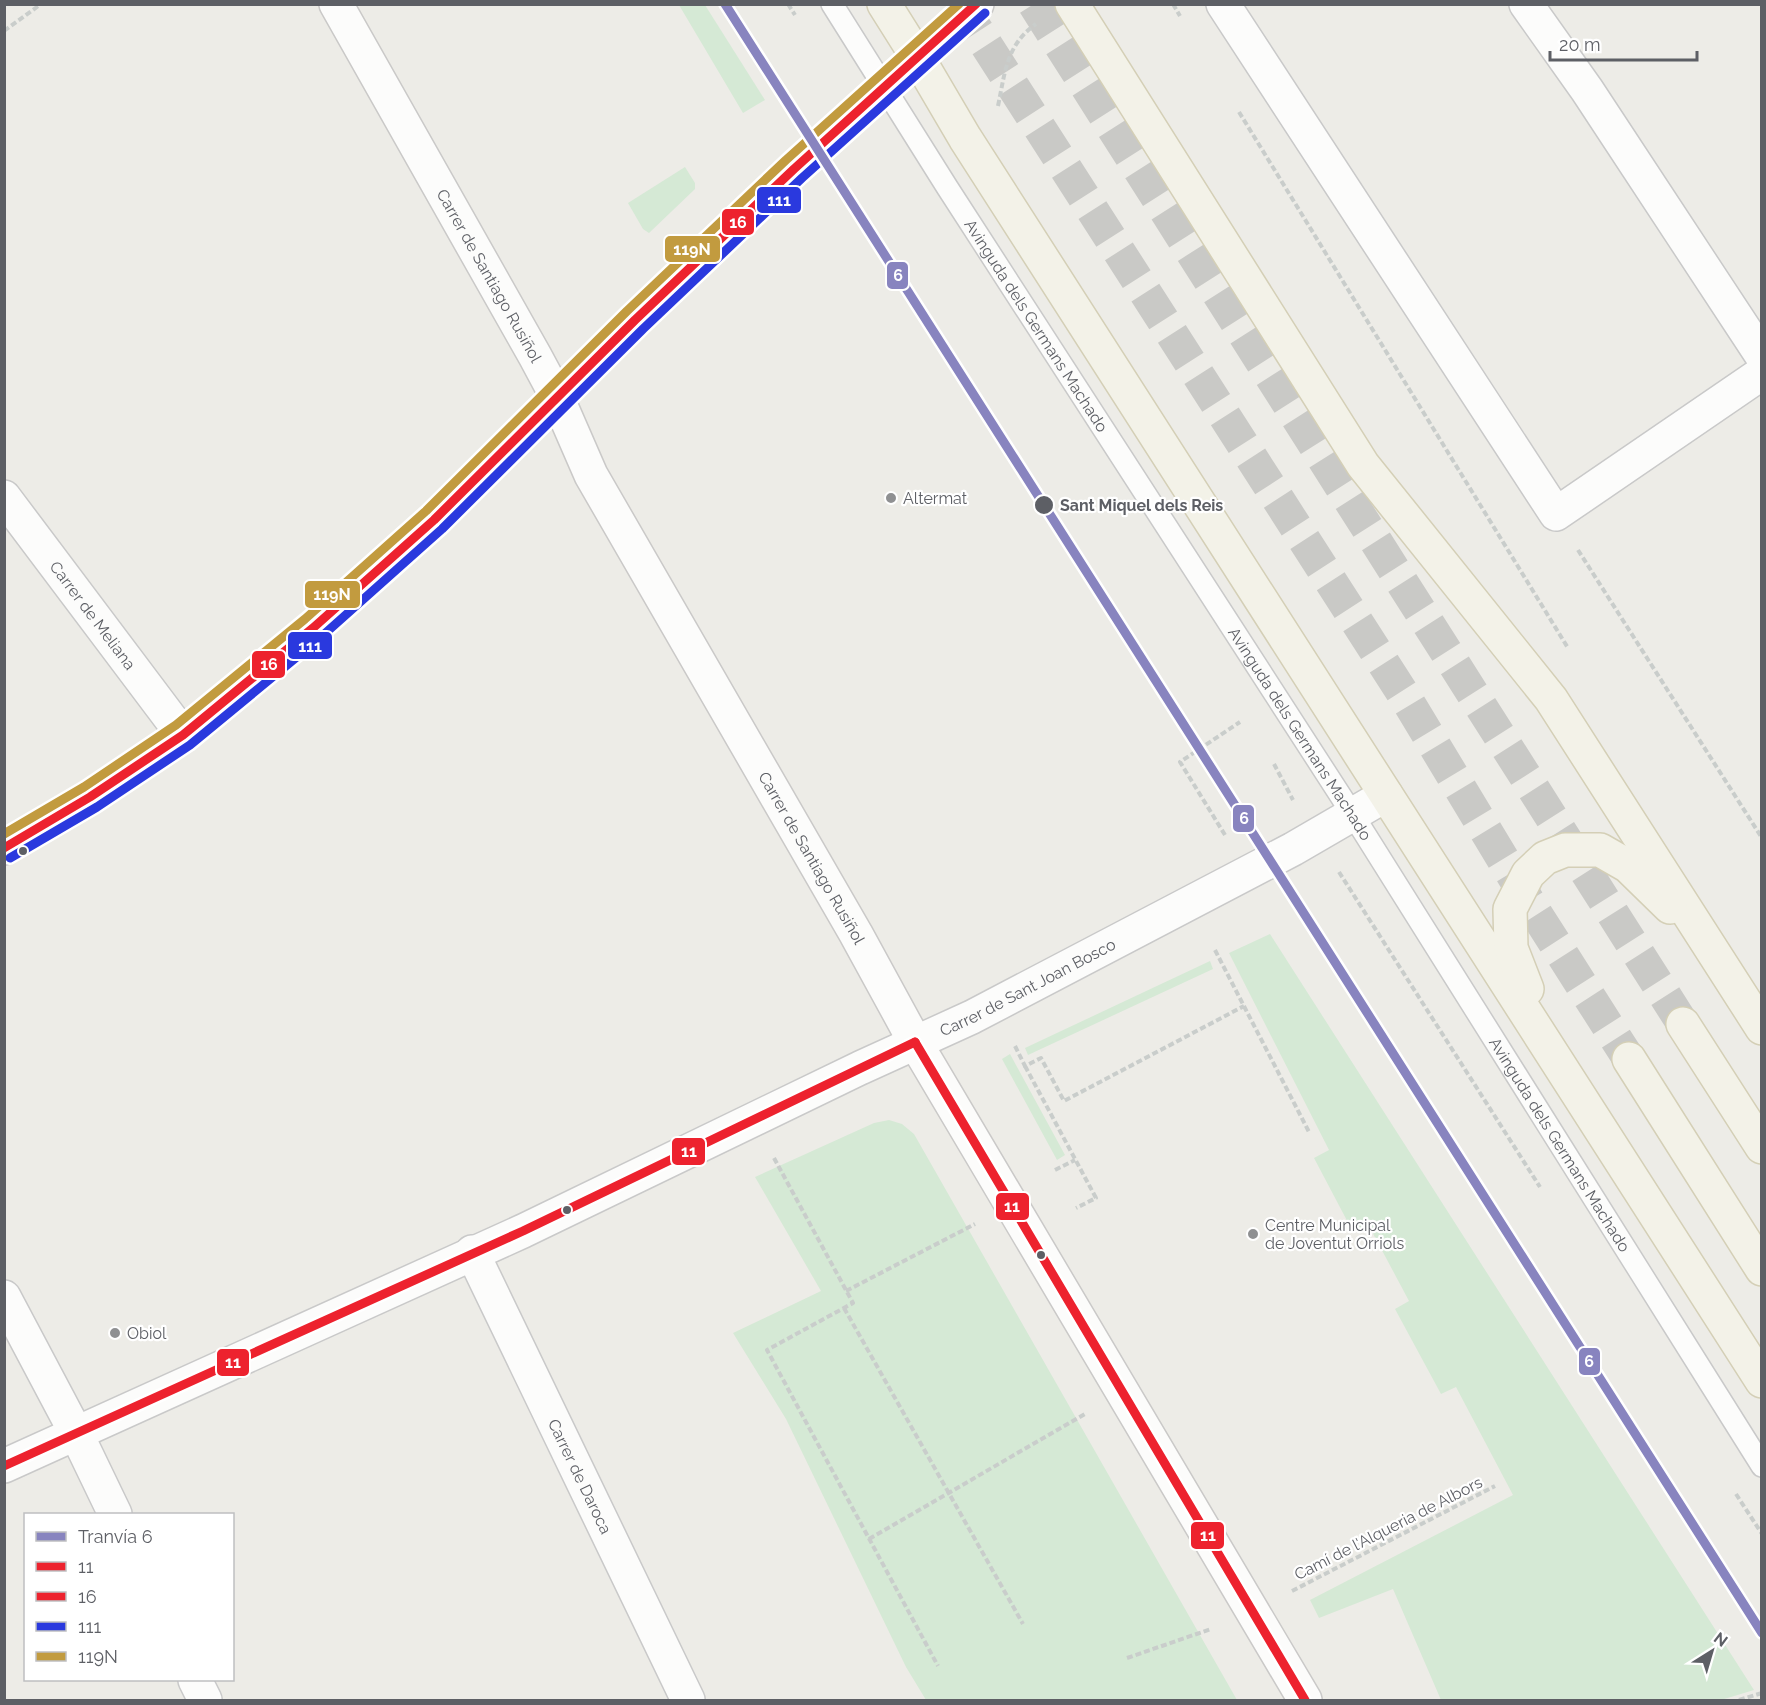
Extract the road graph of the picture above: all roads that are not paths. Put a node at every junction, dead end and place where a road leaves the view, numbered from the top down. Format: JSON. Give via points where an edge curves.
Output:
{"nodes":[{"id":1,"x":336,"y":4,"type":"edge"},
{"id":2,"x":832,"y":4,"type":"edge"},
{"id":3,"x":884,"y":4,"type":"edge"},
{"id":4,"x":977,"y":4,"type":"edge"},
{"id":5,"x":1072,"y":4,"type":"edge"},
{"id":6,"x":1223,"y":4,"type":"edge"},
{"id":7,"x":1526,"y":4,"type":"edge"},
{"id":8,"x":918,"y":58,"type":"junction"},
{"id":9,"x":885,"y":88,"type":"junction"},
{"id":10,"x":1761,"y":356,"type":"edge"},
{"id":11,"x":1761,"y":373,"type":"edge"},
{"id":12,"x":557,"y":397,"type":"junction"},
{"id":13,"x":4,"y":497,"type":"edge"},
{"id":14,"x":183,"y":735,"type":"junction"},
{"id":15,"x":1386,"y":795,"type":"junction"},
{"id":16,"x":1353,"y":815,"type":"junction"},
{"id":17,"x":4,"y":848,"type":"edge"},
{"id":18,"x":1708,"y":944,"type":"junction"},
{"id":19,"x":1683,"y":1024,"type":"tunnel mouth"},
{"id":20,"x":1761,"y":1028,"type":"edge"},
{"id":21,"x":915,"y":1042,"type":"junction"},
{"id":22,"x":1554,"y":1056,"type":"junction"},
{"id":23,"x":1629,"y":1059,"type":"tunnel mouth"},
{"id":24,"x":1761,"y":1147,"type":"edge"},
{"id":25,"x":472,"y":1252,"type":"junction"},
{"id":26,"x":1761,"y":1269,"type":"edge"},
{"id":27,"x":4,"y":1297,"type":"edge"},
{"id":28,"x":1761,"y":1381,"type":"edge"},
{"id":29,"x":76,"y":1433,"type":"junction"},
{"id":30,"x":4,"y":1466,"type":"edge"},
{"id":31,"x":1761,"y":1466,"type":"edge"},
{"id":32,"x":114,"y":1513,"type":"edge"},
{"id":33,"x":195,"y":1681,"type":"edge"},
{"id":34,"x":205,"y":1701,"type":"edge"},
{"id":35,"x":688,"y":1701,"type":"edge"},
{"id":36,"x":1305,"y":1701,"type":"edge"}],
"edges":[{"from":1,"to":12,"type":"street","name":"Carrer de Santiago Rusiñol"},
{"from":2,"to":9,"type":"lane","name":"Avinguda dels Germans Machado"},
{"from":3,"to":8,"type":"main road"},
{"from":4,"to":8,"type":"street"},
{"from":5,"to":18,"type":"main road","via":[[1363,465],[1551,699]]},
{"from":6,"to":11,"type":"street","via":[[1556,514]]},
{"from":7,"to":10,"type":"street"},
{"from":8,"to":9,"type":"street"},
{"from":8,"to":15,"type":"main road","via":[[964,138]]},
{"from":9,"to":12,"type":"street","via":[[794,169]]},
{"from":9,"to":16,"type":"lane","name":"Avinguda dels Germans Machado"},
{"from":12,"to":14,"type":"street","via":[[434,520],[313,628]]},
{"from":12,"to":21,"type":"street","name":"Carrer de Santiago Rusiñol","via":[[591,475]]},
{"from":13,"to":14,"type":"street","name":"Carrer de Meliana"},
{"from":14,"to":17,"type":"street"},
{"from":15,"to":16,"type":"street","name":"Carrer de Sant Joan Bosco"},
{"from":15,"to":22,"type":"main road"},
{"from":16,"to":21,"type":"street","name":"Carrer de Sant Joan Bosco","via":[[972,1017]]},
{"from":16,"to":31,"type":"lane","name":"Avinguda dels Germans Machado"},
{"from":18,"to":20,"type":"main road"},
{"from":18,"to":22,"type":"main road","via":[[1628,866],[1600,850],[1566,850],[1545,858],[1528,874],[1510,909],[1511,948]]},
{"from":19,"to":24,"type":"main road"},
{"from":21,"to":25,"type":"street","name":"Carrer de Sant Joan Bosco"},
{"from":21,"to":36,"type":"street","name":"Carrer de Santiago Rusiñol"},
{"from":22,"to":28,"type":"main road"},
{"from":23,"to":26,"type":"main road"},
{"from":25,"to":29,"type":"street","name":"Carrer de Sant Joan Bosco"},
{"from":25,"to":35,"type":"street","name":"Carrer de Daroca"},
{"from":27,"to":29,"type":"street"},
{"from":29,"to":30,"type":"street","name":"Carrer de Sant Joan Bosco"},
{"from":29,"to":32,"type":"street"},
{"from":33,"to":34,"type":"street"}]}
